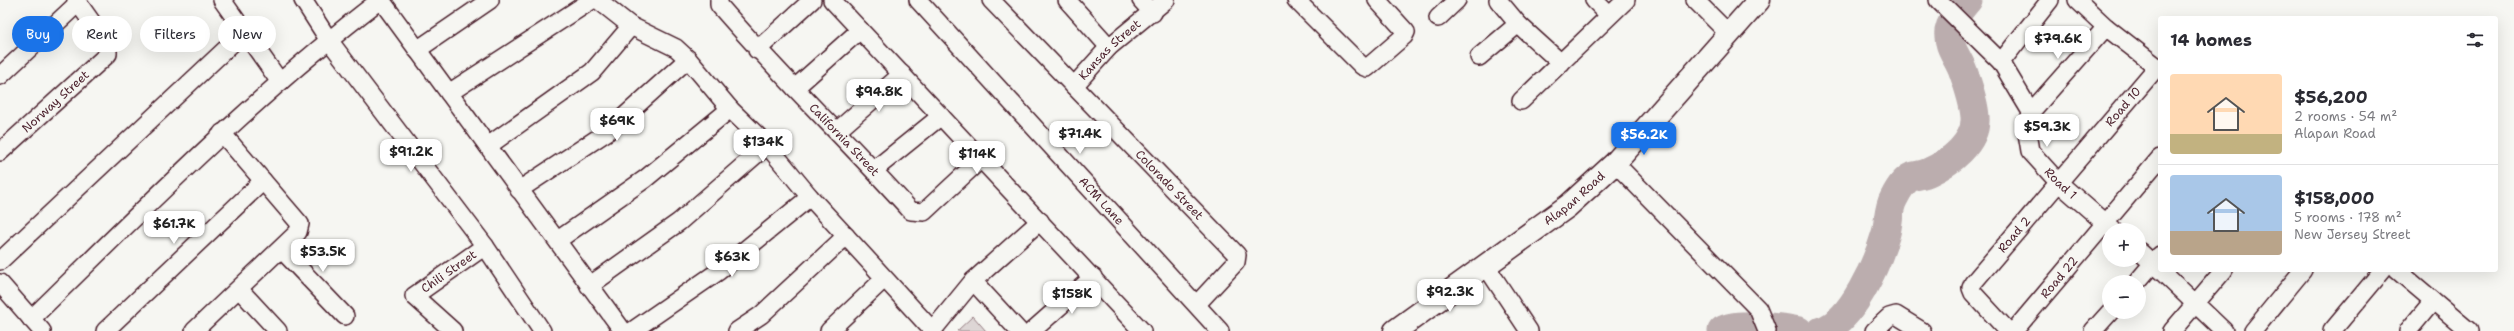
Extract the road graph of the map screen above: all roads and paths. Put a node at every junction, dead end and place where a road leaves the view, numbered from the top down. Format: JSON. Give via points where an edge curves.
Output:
{"nodes":[{"id":1,"x":222,"y":0,"type":"edge"},
{"id":2,"x":303,"y":0,"type":"edge"},
{"id":3,"x":380,"y":0,"type":"edge"},
{"id":4,"x":490,"y":0,"type":"edge"},
{"id":5,"x":592,"y":0,"type":"edge"},
{"id":6,"x":598,"y":0,"type":"edge"},
{"id":7,"x":719,"y":0,"type":"edge"},
{"id":8,"x":812,"y":0,"type":"edge"},
{"id":9,"x":832,"y":0,"type":"edge"},
{"id":10,"x":918,"y":0,"type":"edge"},
{"id":11,"x":991,"y":0,"type":"edge"},
{"id":12,"x":1067,"y":0,"type":"edge"},
{"id":13,"x":1141,"y":0,"type":"edge"},
{"id":14,"x":1166,"y":0,"type":"edge"},
{"id":15,"x":1296,"y":0,"type":"edge"},
{"id":16,"x":1377,"y":0,"type":"edge"},
{"id":17,"x":1457,"y":0,"type":"edge"},
{"id":18,"x":1498,"y":0,"type":"edge"},
{"id":19,"x":1594,"y":0,"type":"edge"},
{"id":20,"x":1626,"y":0,"type":"edge"},
{"id":21,"x":1695,"y":0,"type":"edge"},
{"id":22,"x":1759,"y":0,"type":"edge"},
{"id":23,"x":2050,"y":0,"type":"edge"},
{"id":24,"x":2077,"y":0,"type":"edge"},
{"id":25,"x":77,"y":2,"type":"edge"},
{"id":26,"x":1940,"y":2,"type":"edge"},
{"id":27,"x":1153,"y":13,"type":"junction"},
{"id":28,"x":1609,"y":15,"type":"junction"},
{"id":29,"x":233,"y":16,"type":"edge"},
{"id":30,"x":1438,"y":18,"type":"dead end"},
{"id":31,"x":1518,"y":24,"type":"junction"},
{"id":32,"x":631,"y":26,"type":"junction"},
{"id":33,"x":2106,"y":27,"type":"junction"},
{"id":34,"x":860,"y":30,"type":"junction"},
{"id":35,"x":1729,"y":34,"type":"junction"},
{"id":36,"x":328,"y":39,"type":"junction"},
{"id":37,"x":1109,"y":47,"type":"junction"},
{"id":38,"x":417,"y":50,"type":"junction"},
{"id":39,"x":757,"y":50,"type":"junction"},
{"id":40,"x":223,"y":52,"type":"edge"},
{"id":41,"x":258,"y":52,"type":"edge"},
{"id":42,"x":1480,"y":57,"type":"dead end"},
{"id":43,"x":688,"y":59,"type":"junction"},
{"id":44,"x":2001,"y":62,"type":"junction"},
{"id":45,"x":1561,"y":63,"type":"junction"},
{"id":46,"x":2158,"y":68,"type":"edge"},
{"id":47,"x":902,"y":74,"type":"junction"},
{"id":48,"x":0,"y":76,"type":"edge"},
{"id":49,"x":280,"y":82,"type":"junction"},
{"id":50,"x":1074,"y":86,"type":"junction"},
{"id":51,"x":795,"y":88,"type":"junction"},
{"id":52,"x":449,"y":93,"type":"junction"},
{"id":53,"x":1522,"y":101,"type":"dead end"},
{"id":54,"x":730,"y":109,"type":"junction"},
{"id":55,"x":2031,"y":112,"type":"junction"},
{"id":56,"x":941,"y":116,"type":"junction"},
{"id":57,"x":836,"y":131,"type":"junction"},
{"id":58,"x":222,"y":133,"type":"junction"},
{"id":59,"x":767,"y":145,"type":"junction"},
{"id":60,"x":488,"y":146,"type":"junction"},
{"id":61,"x":0,"y":152,"type":"edge"},
{"id":62,"x":981,"y":160,"type":"junction"},
{"id":63,"x":2158,"y":161,"type":"edge"},
{"id":64,"x":1615,"y":163,"type":"junction"},
{"id":65,"x":874,"y":170,"type":"junction"},
{"id":66,"x":263,"y":181,"type":"junction"},
{"id":67,"x":2060,"y":183,"type":"junction"},
{"id":68,"x":519,"y":190,"type":"junction"},
{"id":69,"x":810,"y":196,"type":"junction"},
{"id":70,"x":1040,"y":221,"type":"junction"},
{"id":71,"x":2105,"y":223,"type":"edge"},
{"id":72,"x":2112,"y":223,"type":"edge"},
{"id":73,"x":2102,"y":235,"type":"edge"},
{"id":74,"x":846,"y":236,"type":"junction"},
{"id":75,"x":558,"y":240,"type":"junction"},
{"id":76,"x":485,"y":246,"type":"junction"},
{"id":77,"x":281,"y":249,"type":"junction"},
{"id":78,"x":2146,"y":256,"type":"edge"},
{"id":79,"x":0,"y":261,"type":"edge"},
{"id":80,"x":2158,"y":264,"type":"edge"},
{"id":81,"x":1486,"y":266,"type":"junction"},
{"id":82,"x":2165,"y":272,"type":"edge"},
{"id":83,"x":2222,"y":272,"type":"edge"},
{"id":84,"x":2301,"y":272,"type":"edge"},
{"id":85,"x":2382,"y":272,"type":"edge"},
{"id":86,"x":2399,"y":272,"type":"edge"},
{"id":87,"x":2145,"y":275,"type":"edge"},
{"id":88,"x":1093,"y":277,"type":"junction"},
{"id":89,"x":884,"y":279,"type":"junction"},
{"id":90,"x":973,"y":281,"type":"junction"},
{"id":91,"x":0,"y":283,"type":"edge"},
{"id":92,"x":589,"y":286,"type":"junction"},
{"id":93,"x":239,"y":289,"type":"junction"},
{"id":94,"x":2433,"y":301,"type":"junction"},
{"id":95,"x":1197,"y":304,"type":"junction"},
{"id":96,"x":2195,"y":305,"type":"junction"},
{"id":97,"x":345,"y":316,"type":"dead end"},
{"id":98,"x":31,"y":319,"type":"junction"},
{"id":99,"x":2104,"y":319,"type":"edge"},
{"id":100,"x":1134,"y":328,"type":"edge"},
{"id":101,"x":1407,"y":328,"type":"edge"},
{"id":102,"x":536,"y":329,"type":"edge"},
{"id":103,"x":197,"y":330,"type":"edge"},
{"id":104,"x":42,"y":331,"type":"edge"},
{"id":105,"x":105,"y":331,"type":"edge"},
{"id":106,"x":278,"y":331,"type":"edge"},
{"id":107,"x":453,"y":331,"type":"edge"},
{"id":108,"x":623,"y":331,"type":"edge"},
{"id":109,"x":632,"y":331,"type":"edge"},
{"id":110,"x":737,"y":331,"type":"edge"},
{"id":111,"x":829,"y":331,"type":"edge"},
{"id":112,"x":933,"y":331,"type":"edge"},
{"id":113,"x":1019,"y":331,"type":"edge"},
{"id":114,"x":1032,"y":331,"type":"edge"},
{"id":115,"x":1220,"y":331,"type":"edge"},
{"id":116,"x":1528,"y":331,"type":"edge"},
{"id":117,"x":1768,"y":331,"type":"edge"},
{"id":118,"x":1874,"y":331,"type":"edge"},
{"id":119,"x":1922,"y":331,"type":"edge"},
{"id":120,"x":2008,"y":331,"type":"edge"},
{"id":121,"x":2014,"y":331,"type":"edge"},
{"id":122,"x":2093,"y":331,"type":"edge"},
{"id":123,"x":2172,"y":331,"type":"edge"},
{"id":124,"x":2224,"y":331,"type":"edge"},
{"id":125,"x":2253,"y":331,"type":"edge"},
{"id":126,"x":2332,"y":331,"type":"edge"},
{"id":127,"x":2408,"y":331,"type":"edge"},
{"id":128,"x":2469,"y":331,"type":"edge"}],
"edges":[{"from":1,"to":29,"type":"street"},
{"from":2,"to":36,"type":"street"},
{"from":3,"to":36,"type":"street"},
{"from":3,"to":38,"type":"street"},
{"from":4,"to":38,"type":"street"},
{"from":5,"to":52,"type":"street"},
{"from":6,"to":32,"type":"street"},
{"from":7,"to":39,"type":"street","name":"California Street","via":[[718,5]]},
{"from":8,"to":39,"type":"street"},
{"from":9,"to":34,"type":"street"},
{"from":10,"to":95,"type":"street","name":"ACM Lane"},
{"from":11,"to":50,"type":"street","name":"Colorado Street"},
{"from":12,"to":37,"type":"street"},
{"from":13,"to":27,"type":"street"},
{"from":14,"to":27,"type":"street","name":"Kansas Street"},
{"from":15,"to":16,"type":"street","via":[[1362,66],[1367,68],[1406,32]]},
{"from":17,"to":30,"type":"street"},
{"from":18,"to":31,"type":"street"},
{"from":19,"to":28,"type":"street"},
{"from":20,"to":28,"type":"street"},
{"from":21,"to":35,"type":"street"},
{"from":22,"to":35,"type":"street","name":"Alapan Road"},
{"from":23,"to":44,"type":"street"},
{"from":24,"to":33,"type":"street"},
{"from":25,"to":48,"type":"street"},
{"from":25,"to":61,"type":"street","name":"Norway Street","via":[[110,50]]},
{"from":26,"to":44,"type":"street"},
{"from":27,"to":37,"type":"street","name":"Kansas Street"},
{"from":28,"to":45,"type":"street"},
{"from":31,"to":42,"type":"street"},
{"from":31,"to":45,"type":"street"},
{"from":32,"to":43,"type":"street","via":[[676,48]]},
{"from":32,"to":60,"type":"street","via":[[592,72]]},
{"from":33,"to":46,"type":"street"},
{"from":33,"to":55,"type":"street"},
{"from":34,"to":47,"type":"street"},
{"from":34,"to":51,"type":"street"},
{"from":35,"to":64,"type":"street","name":"Alapan Road"},
{"from":36,"to":49,"type":"street"},
{"from":36,"to":76,"type":"street"},
{"from":37,"to":50,"type":"street","name":"Kansas Street"},
{"from":38,"to":52,"type":"street"},
{"from":39,"to":51,"type":"street","name":"California Street"},
{"from":40,"to":79,"type":"street"},
{"from":41,"to":49,"type":"street"},
{"from":43,"to":54,"type":"street"},
{"from":43,"to":68,"type":"street","via":[[607,132]]},
{"from":44,"to":55,"type":"street"},
{"from":45,"to":53,"type":"street"},
{"from":46,"to":67,"type":"street","name":"Road 10"},
{"from":47,"to":56,"type":"street"},
{"from":47,"to":57,"type":"street"},
{"from":49,"to":58,"type":"street"},
{"from":50,"to":95,"type":"street","name":"Colorado Street","via":[[1237,255],[1236,262]]},
{"from":51,"to":57,"type":"street","name":"California Street"},
{"from":52,"to":60,"type":"street"},
{"from":54,"to":59,"type":"street"},
{"from":54,"to":75,"type":"street","via":[[645,179]]},
{"from":55,"to":67,"type":"street","name":"Road 1","via":[[2027,133],[2030,151]]},
{"from":56,"to":62,"type":"street"},
{"from":56,"to":65,"type":"street"},
{"from":57,"to":65,"type":"street","name":"California Street"},
{"from":58,"to":66,"type":"street"},
{"from":58,"to":98,"type":"street"},
{"from":59,"to":69,"type":"street"},
{"from":59,"to":92,"type":"street","via":[[679,222]]},
{"from":60,"to":68,"type":"street"},
{"from":62,"to":65,"type":"street","name":"California Street","via":[[924,212],[917,214],[911,211]]},
{"from":62,"to":70,"type":"street"},
{"from":63,"to":72,"type":"street","name":"Road 22"},
{"from":64,"to":81,"type":"street","name":"Alapan Road","via":[[1568,206]]},
{"from":64,"to":117,"type":"street","via":[[1758,309]]},
{"from":66,"to":77,"type":"street","via":[[300,224],[298,232]]},
{"from":66,"to":105,"type":"street"},
{"from":67,"to":71,"type":"street","name":"Road 1"},
{"from":67,"to":120,"type":"street","name":"Road 2","via":[[1971,288]]},
{"from":68,"to":75,"type":"street"},
{"from":69,"to":74,"type":"street"},
{"from":69,"to":109,"type":"street","via":[[719,271]]},
{"from":70,"to":88,"type":"street"},
{"from":70,"to":90,"type":"street"},
{"from":73,"to":121,"type":"street","name":"Road 22"},
{"from":74,"to":89,"type":"street"},
{"from":74,"to":110,"type":"street","via":[[761,315]]},
{"from":75,"to":92,"type":"street"},
{"from":76,"to":102,"type":"street"},
{"from":76,"to":107,"type":"street","name":"Chili Street","via":[[414,296]]},
{"from":77,"to":93,"type":"street"},
{"from":77,"to":97,"type":"street"},
{"from":78,"to":80,"type":"street"},
{"from":80,"to":87,"type":"street"},
{"from":81,"to":101,"type":"street","name":"Alapan Road"},
{"from":81,"to":116,"type":"street"},
{"from":82,"to":96,"type":"street"},
{"from":83,"to":96,"type":"street"},
{"from":84,"to":125,"type":"street"},
{"from":85,"to":126,"type":"street"},
{"from":86,"to":94,"type":"street"},
{"from":88,"to":100,"type":"street"},
{"from":88,"to":114,"type":"street"},
{"from":89,"to":111,"type":"street"},
{"from":89,"to":112,"type":"street"},
{"from":90,"to":112,"type":"street"},
{"from":90,"to":113,"type":"street"},
{"from":91,"to":98,"type":"street"},
{"from":92,"to":108,"type":"street"},
{"from":93,"to":103,"type":"street"},
{"from":93,"to":106,"type":"street"},
{"from":94,"to":127,"type":"street"},
{"from":94,"to":128,"type":"street"},
{"from":95,"to":115,"type":"street","name":"ACM Lane"},
{"from":96,"to":123,"type":"street"},
{"from":96,"to":124,"type":"street"},
{"from":98,"to":104,"type":"street"},
{"from":99,"to":122,"type":"street"},
{"from":118,"to":119,"type":"street","via":[[1889,317],[1896,315]]}]}
